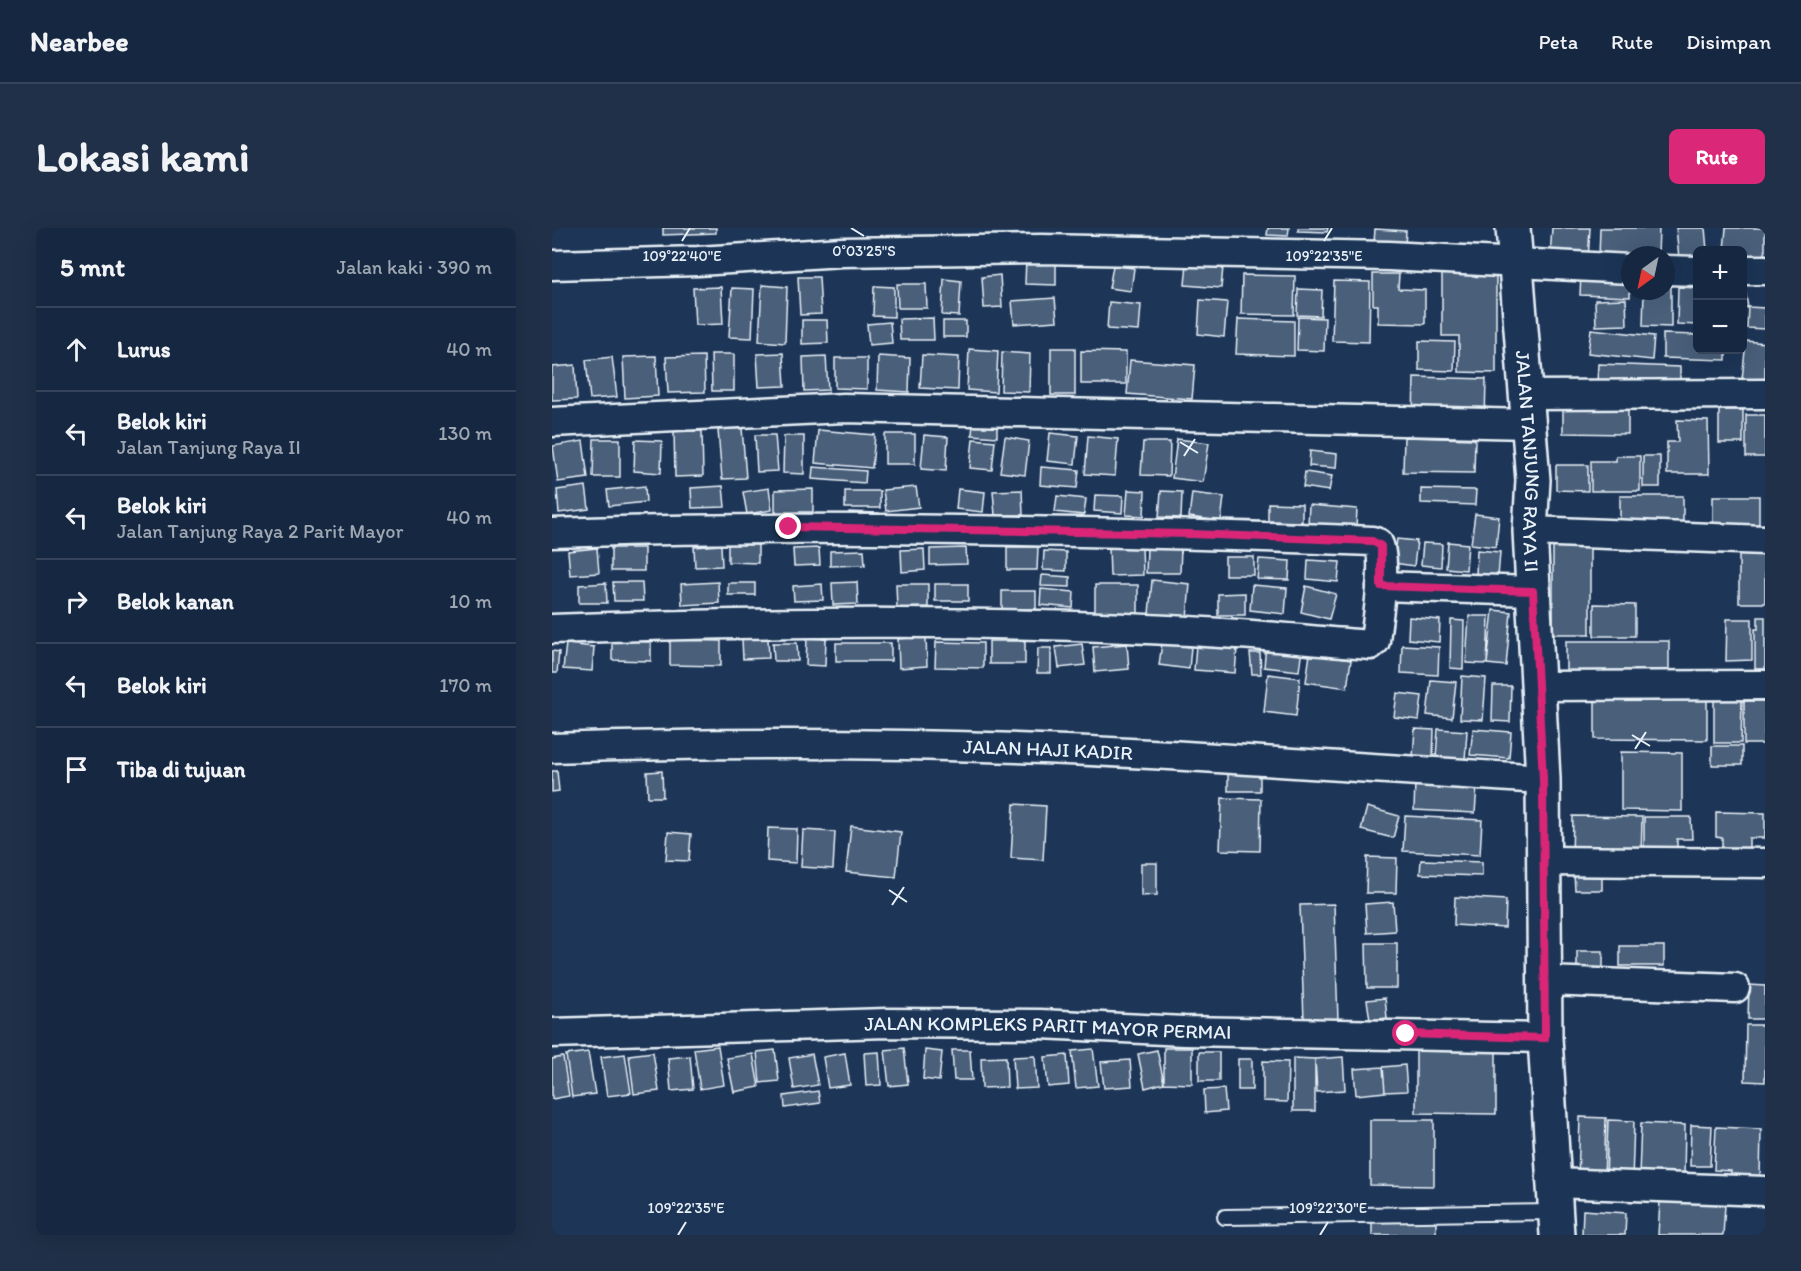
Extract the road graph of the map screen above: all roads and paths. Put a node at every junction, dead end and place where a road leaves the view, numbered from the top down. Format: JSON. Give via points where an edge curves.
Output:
{"nodes":[{"id":1,"x":1513,"y":228,"type":"edge"},
{"id":2,"x":1515,"y":263,"type":"junction"},
{"id":3,"x":552,"y":265,"type":"edge"},
{"id":4,"x":1621,"y":269,"type":"edge"},
{"id":5,"x":1675,"y":270,"type":"edge"},
{"id":6,"x":1747,"y":270,"type":"edge"},
{"id":7,"x":1765,"y":270,"type":"edge"},
{"id":8,"x":1693,"y":271,"type":"edge"},
{"id":9,"x":1765,"y":394,"type":"edge"},
{"id":10,"x":1527,"y":410,"type":"junction"},
{"id":11,"x":552,"y":422,"type":"edge"},
{"id":12,"x":1530,"y":531,"type":"junction"},
{"id":13,"x":552,"y":534,"type":"edge"},
{"id":14,"x":1765,"y":540,"type":"edge"},
{"id":15,"x":1381,"y":586,"type":"junction"},
{"id":16,"x":1533,"y":591,"type":"junction"},
{"id":17,"x":552,"y":629,"type":"edge"},
{"id":18,"x":1765,"y":685,"type":"edge"},
{"id":19,"x":1539,"y":686,"type":"junction"},
{"id":20,"x":552,"y":748,"type":"edge"},
{"id":21,"x":1543,"y":779,"type":"junction"},
{"id":22,"x":1544,"y":861,"type":"junction"},
{"id":23,"x":1765,"y":863,"type":"edge"},
{"id":24,"x":1546,"y":981,"type":"junction"},
{"id":25,"x":1735,"y":988,"type":"dead end"},
{"id":26,"x":552,"y":1033,"type":"edge"},
{"id":27,"x":1545,"y":1038,"type":"junction"},
{"id":28,"x":1765,"y":1191,"type":"edge"},
{"id":29,"x":1556,"y":1210,"type":"edge"},
{"id":30,"x":1226,"y":1217,"type":"dead end"}],
"edges":[{"from":1,"to":2,"type":"street","name":"JALAN TANJUNG RAYA II"},
{"from":2,"to":3,"type":"street","via":[[1389,255],[959,249]]},
{"from":2,"to":4,"type":"street"},
{"from":2,"to":10,"type":"street","name":"JALAN TANJUNG RAYA II"},
{"from":5,"to":8,"type":"street"},
{"from":6,"to":7,"type":"street"},
{"from":9,"to":10,"type":"street"},
{"from":10,"to":11,"type":"street","via":[[844,408]]},
{"from":10,"to":12,"type":"street","name":"JALAN TANJUNG RAYA II","via":[[1533,480]]},
{"from":12,"to":14,"type":"street"},
{"from":12,"to":16,"type":"street","name":"JALAN TANJUNG RAYA II"},
{"from":13,"to":15,"type":"street","via":[[789,527],[1372,541],[1381,546]]},
{"from":15,"to":16,"type":"street"},
{"from":15,"to":17,"type":"street","via":[[1375,641],[1370,645],[1239,634],[951,624],[710,624]]},
{"from":16,"to":19,"type":"street","name":"JALAN TANJUNG RAYA II"},
{"from":18,"to":19,"type":"street"},
{"from":19,"to":21,"type":"street","name":"JALAN TANJUNG RAYA II"},
{"from":20,"to":21,"type":"street","name":"JALAN HAJI KADIR","via":[[778,743],[959,746],[1168,754]]},
{"from":21,"to":22,"type":"street","name":"JALAN TANJUNG RAYA II"},
{"from":22,"to":23,"type":"street"},
{"from":22,"to":24,"type":"street","name":"JALAN TANJUNG RAYA II"},
{"from":24,"to":25,"type":"street"},
{"from":24,"to":27,"type":"street","name":"JALAN TANJUNG RAYA II"},
{"from":26,"to":27,"type":"street","name":"JALAN KOMPLEKS PARIT MAYOR PERMAI","via":[[887,1023]]},
{"from":27,"to":29,"type":"street","name":"JALAN TANJUNG RAYA II"},
{"from":28,"to":29,"type":"street"},
{"from":29,"to":30,"type":"lane"}]}
